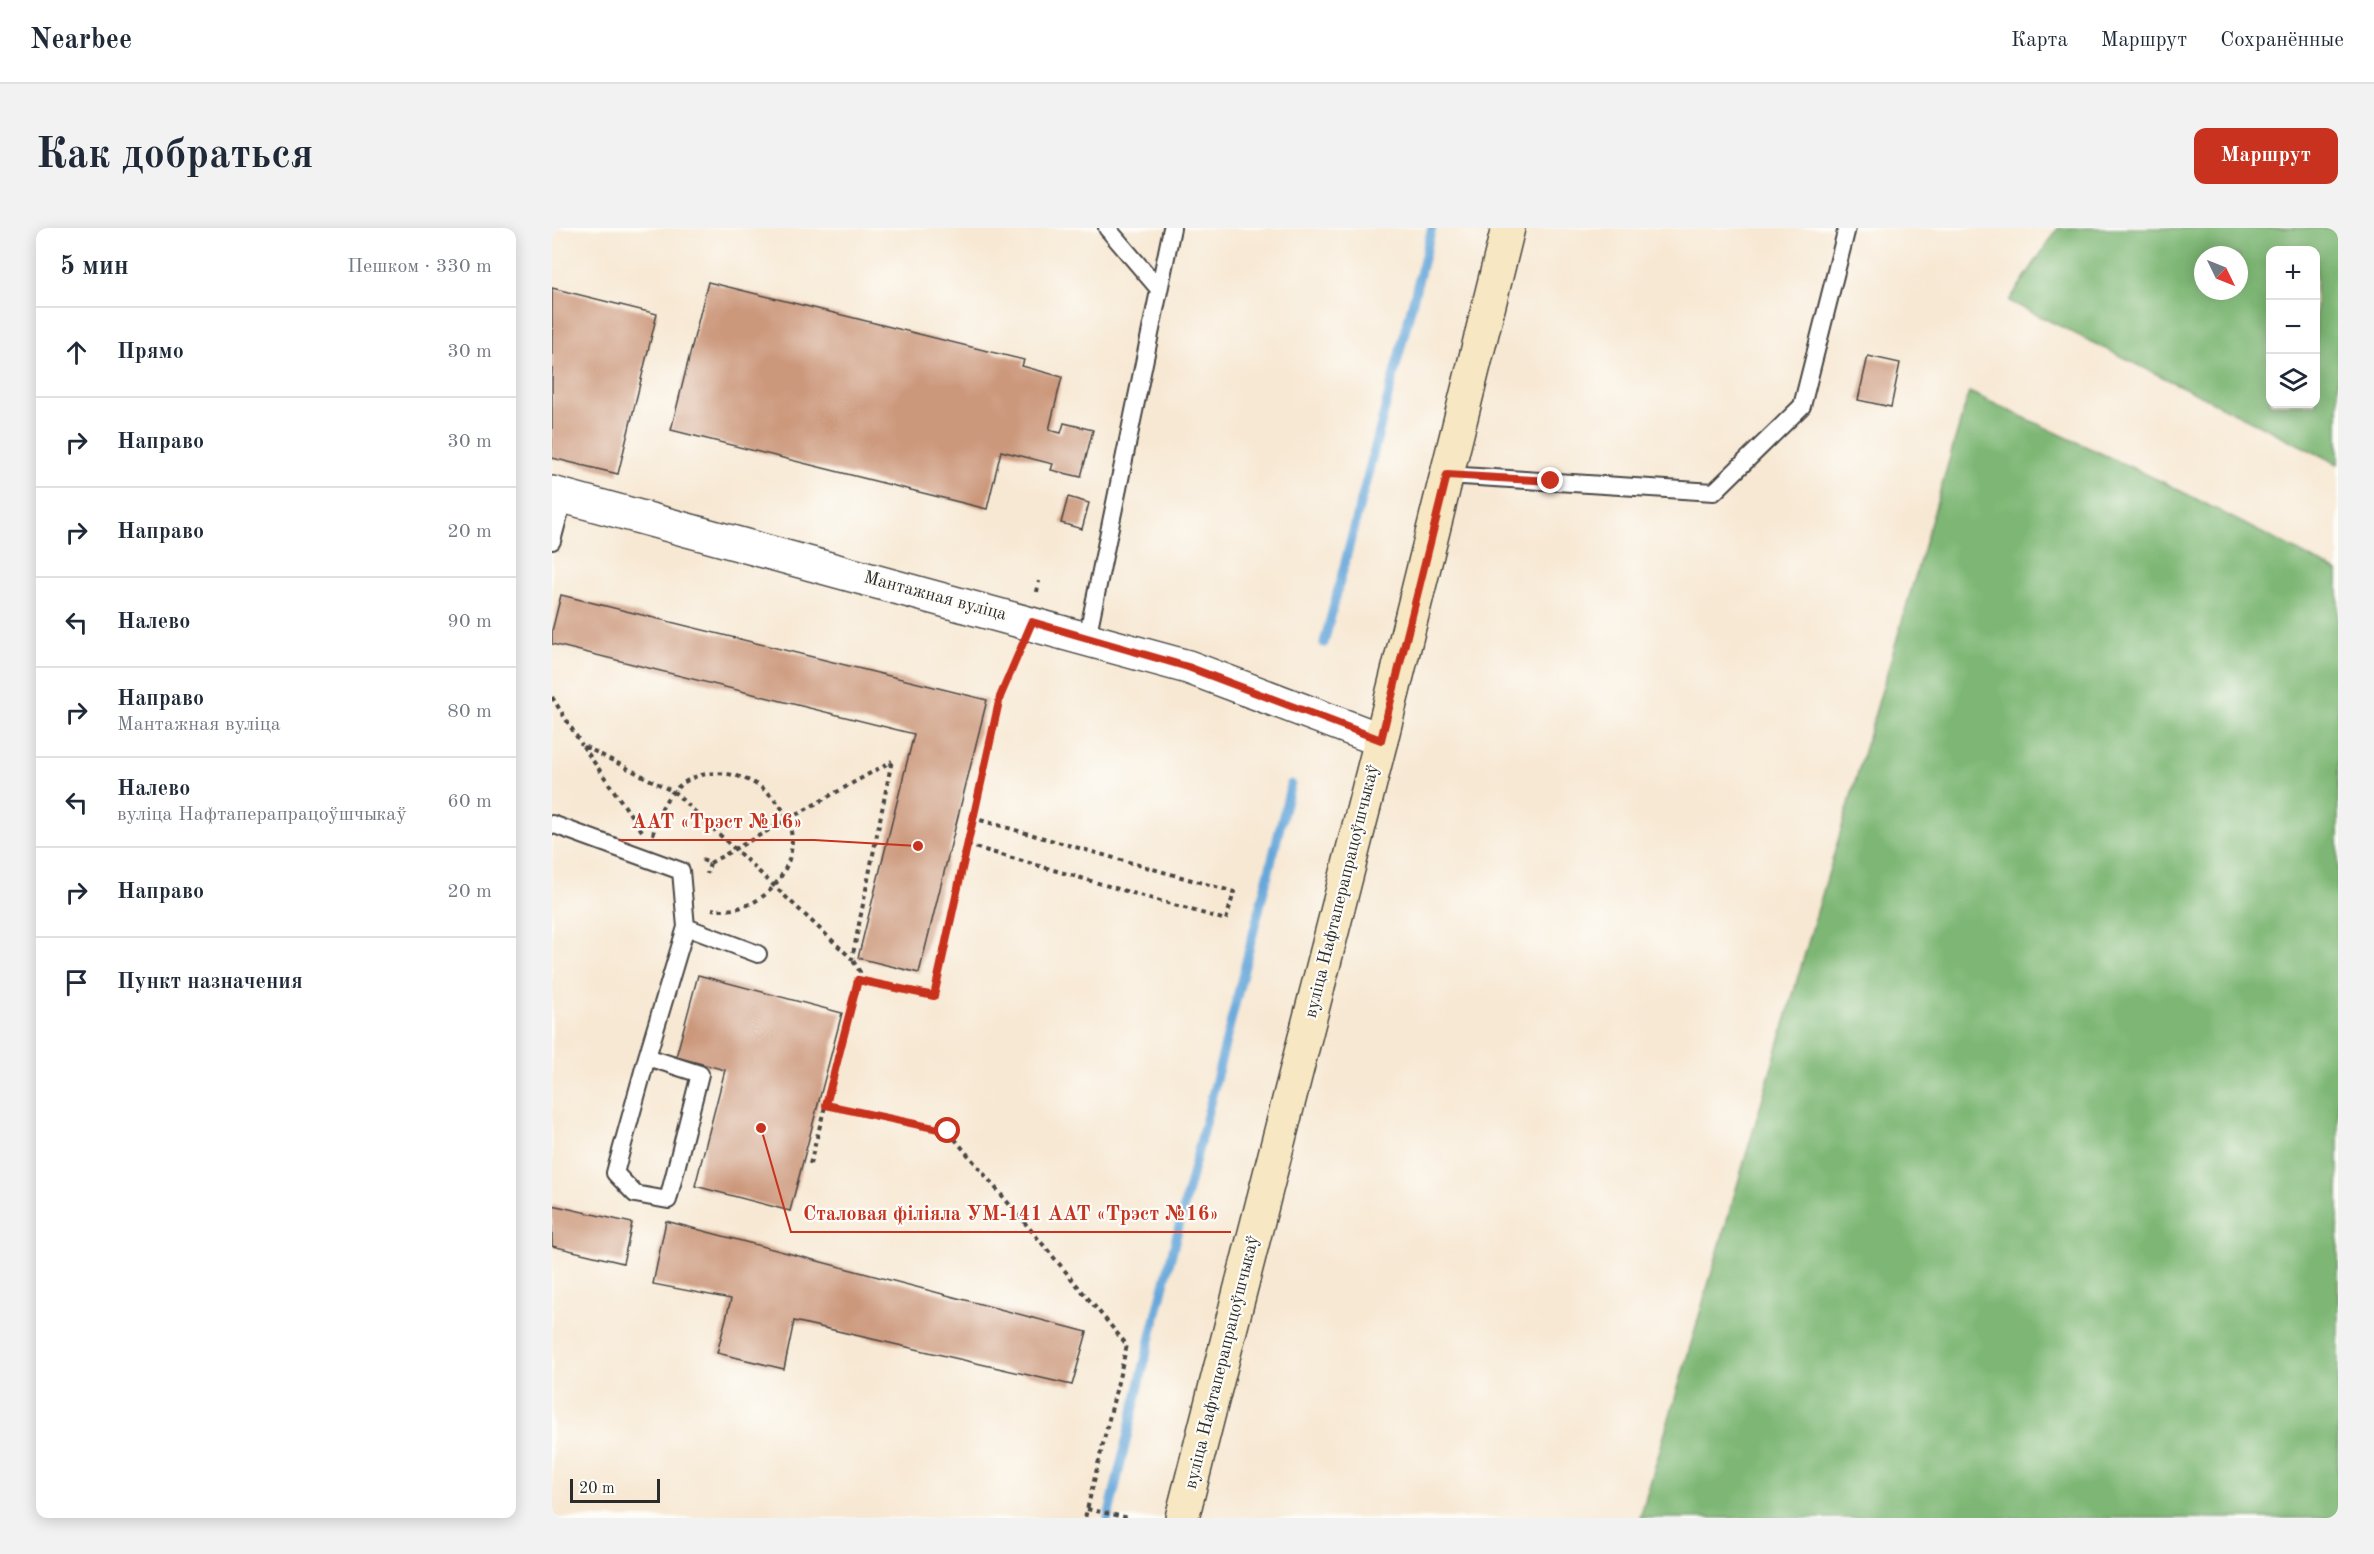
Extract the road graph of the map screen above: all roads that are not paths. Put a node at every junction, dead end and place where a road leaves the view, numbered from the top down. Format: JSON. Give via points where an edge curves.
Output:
{"nodes":[{"id":1,"x":1107,"y":228,"type":"edge"},
{"id":2,"x":1172,"y":228,"type":"edge"},
{"id":3,"x":1508,"y":228,"type":"edge"},
{"id":4,"x":1847,"y":228,"type":"edge"},
{"id":5,"x":1159,"y":289,"type":"junction"},
{"id":6,"x":1447,"y":475,"type":"junction"},
{"id":7,"x":558,"y":494,"type":"edge"},
{"id":8,"x":552,"y":541,"type":"edge"},
{"id":9,"x":1087,"y":638,"type":"junction"},
{"id":10,"x":1381,"y":740,"type":"junction"},
{"id":11,"x":552,"y":824,"type":"edge"},
{"id":12,"x":686,"y":927,"type":"junction"},
{"id":13,"x":758,"y":954,"type":"dead end"},
{"id":14,"x":647,"y":1057,"type":"junction"},
{"id":15,"x":1182,"y":1518,"type":"edge"}],
"edges":[{"from":1,"to":5,"type":"lane"},
{"from":2,"to":5,"type":"lane"},
{"from":3,"to":6,"type":"main road","name":"вуліца Нафтаперапрацоўшчыкаў"},
{"from":4,"to":6,"type":"lane","via":[[1802,406],[1714,492]]},
{"from":5,"to":9,"type":"lane"},
{"from":6,"to":10,"type":"main road","name":"вуліца Нафтаперапрацоўшчыкаў"},
{"from":7,"to":8,"type":"lane"},
{"from":7,"to":9,"type":"street","name":"Мантажная вуліца"},
{"from":9,"to":10,"type":"street","name":"Мантажная вуліца","via":[[1188,667]]},
{"from":10,"to":15,"type":"main road","name":"вуліца Нафтаперапрацоўшчыкаў"},
{"from":11,"to":12,"type":"lane","via":[[681,871]]},
{"from":12,"to":13,"type":"lane"},
{"from":12,"to":14,"type":"lane"},
{"from":14,"to":14,"type":"lane","via":[[615,1173],[635,1194],[668,1200],[700,1074]]}]}
